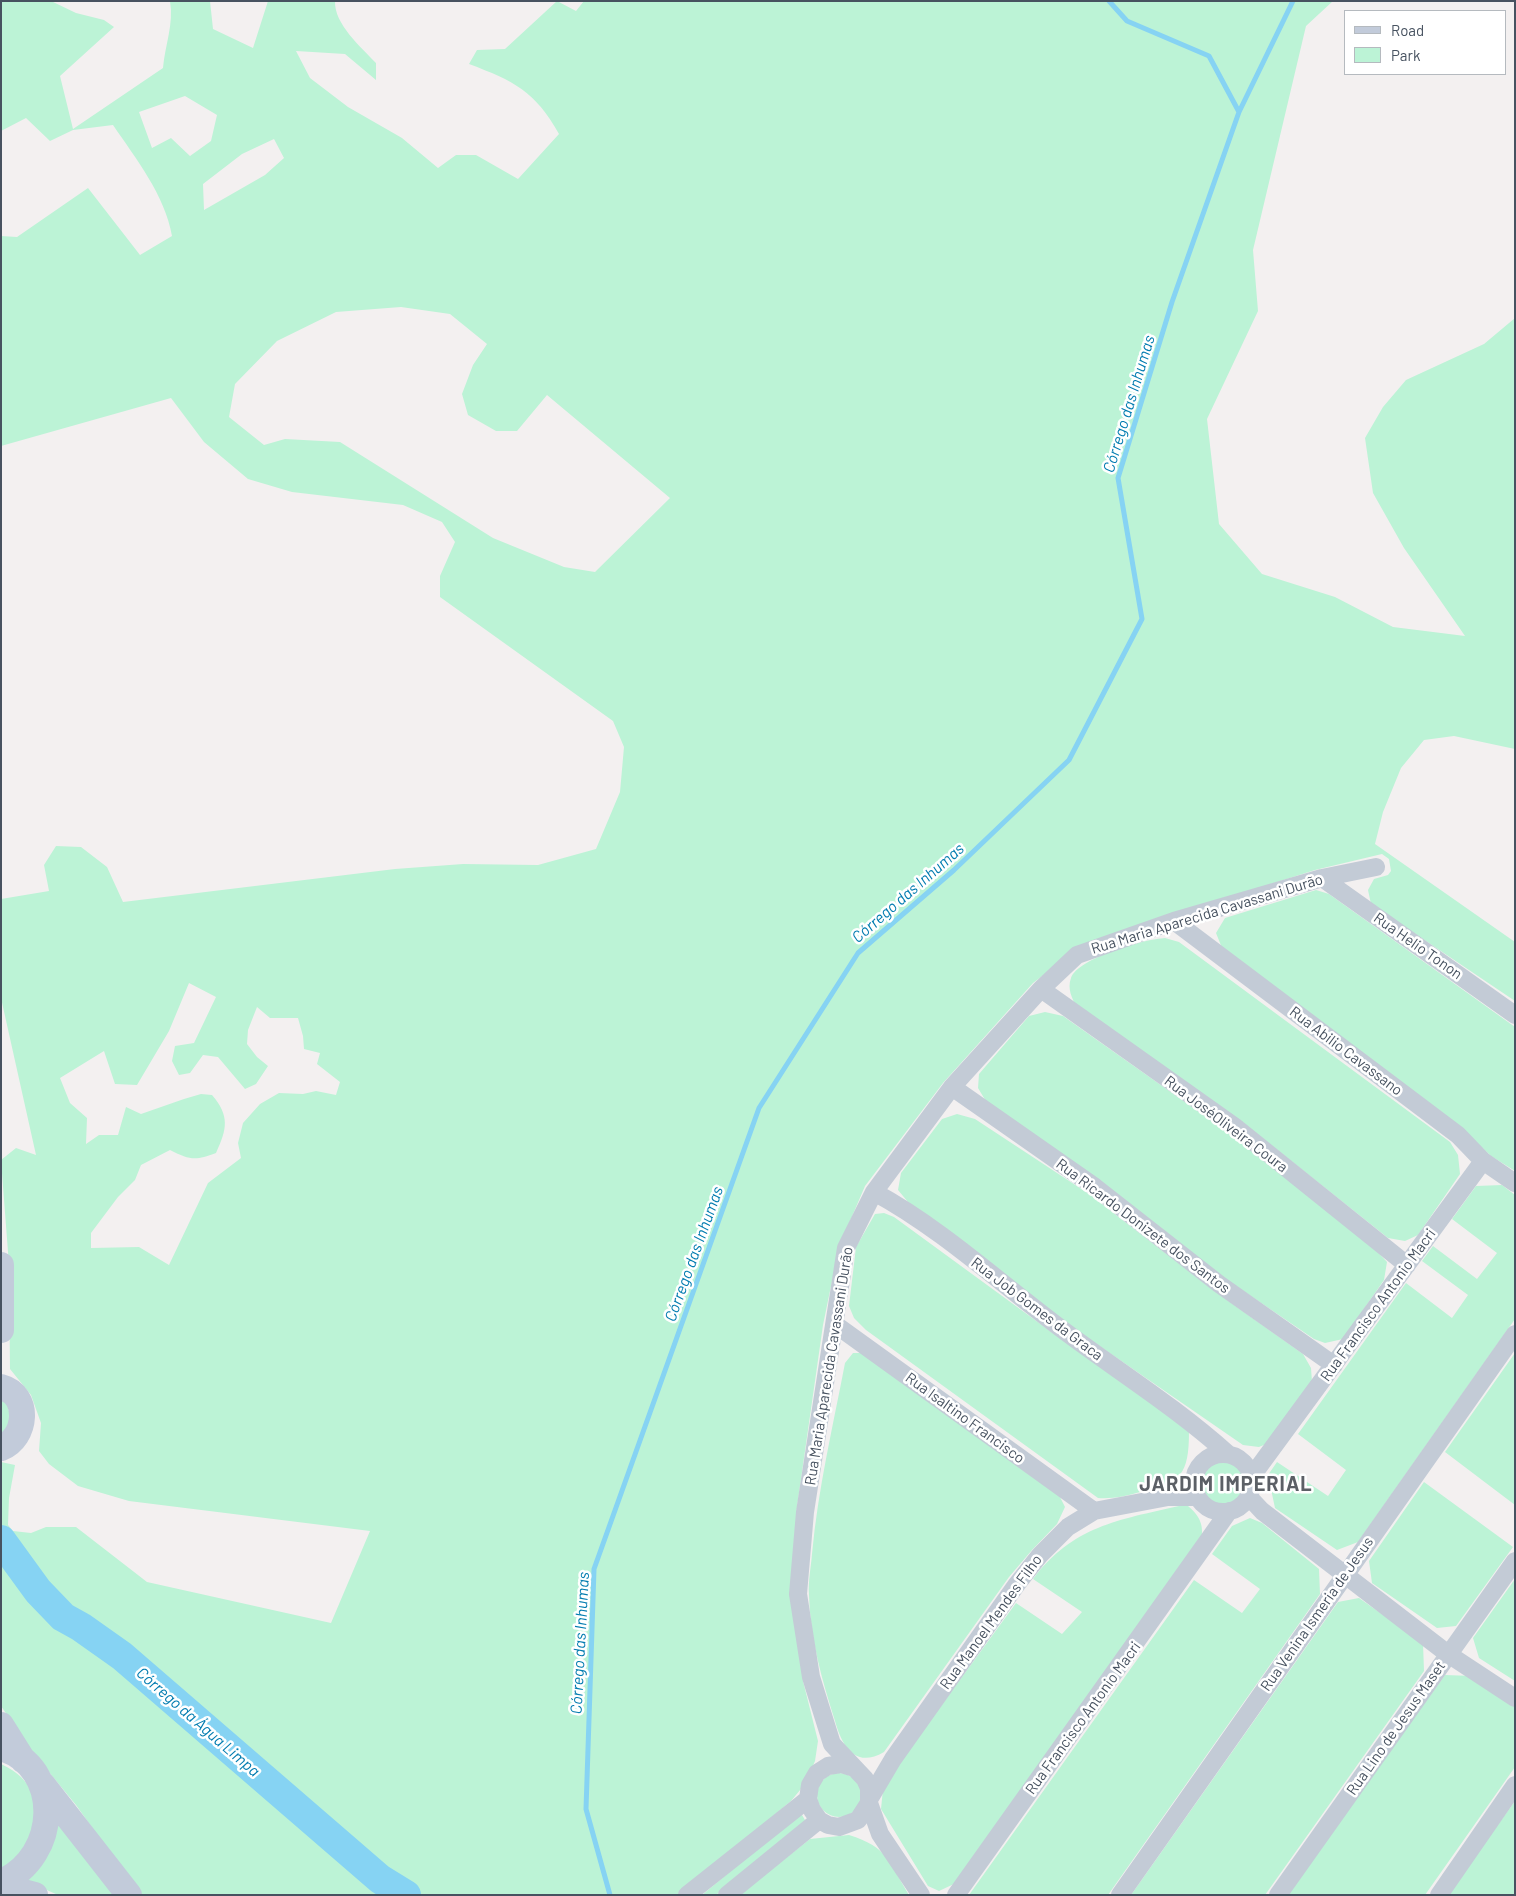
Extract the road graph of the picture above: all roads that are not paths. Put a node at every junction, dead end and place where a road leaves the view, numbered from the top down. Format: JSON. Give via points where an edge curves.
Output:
{"nodes":[{"id":1,"x":1376,"y":867,"type":"dead end"},
{"id":2,"x":1322,"y":878,"type":"junction"},
{"id":3,"x":1174,"y":922,"type":"junction"},
{"id":4,"x":1041,"y":989,"type":"junction"},
{"id":5,"x":1515,"y":1015,"type":"edge"},
{"id":6,"x":952,"y":1088,"type":"junction"},
{"id":7,"x":1483,"y":1161,"type":"junction"},
{"id":8,"x":1515,"y":1183,"type":"edge"},
{"id":9,"x":874,"y":1192,"type":"junction"},
{"id":10,"x":1,"y":1265,"type":"edge"},
{"id":11,"x":1407,"y":1265,"type":"junction"},
{"id":12,"x":836,"y":1325,"type":"junction"},
{"id":13,"x":1,"y":1330,"type":"edge"},
{"id":14,"x":1515,"y":1334,"type":"edge"},
{"id":15,"x":1334,"y":1365,"type":"junction"},
{"id":16,"x":2,"y":1381,"type":"edge"},
{"id":17,"x":1,"y":1448,"type":"edge"},
{"id":18,"x":1220,"y":1455,"type":"junction"},
{"id":19,"x":1249,"y":1471,"type":"junction"},
{"id":20,"x":1196,"y":1491,"type":"junction"},
{"id":21,"x":1235,"y":1506,"type":"junction"},
{"id":22,"x":1094,"y":1511,"type":"junction"},
{"id":23,"x":1515,"y":1561,"type":"edge"},
{"id":24,"x":1344,"y":1574,"type":"junction"},
{"id":25,"x":1448,"y":1654,"type":"junction"},
{"id":26,"x":1515,"y":1698,"type":"edge"},
{"id":27,"x":1,"y":1725,"type":"edge"},
{"id":28,"x":832,"y":1744,"type":"junction"},
{"id":29,"x":1,"y":1748,"type":"edge"},
{"id":30,"x":892,"y":1758,"type":"junction"},
{"id":31,"x":30,"y":1769,"type":"junction"},
{"id":32,"x":856,"y":1770,"type":"junction"},
{"id":33,"x":817,"y":1773,"type":"junction"},
{"id":34,"x":1515,"y":1785,"type":"edge"},
{"id":35,"x":808,"y":1799,"type":"junction"},
{"id":36,"x":870,"y":1801,"type":"junction"},
{"id":37,"x":819,"y":1820,"type":"junction"},
{"id":38,"x":849,"y":1825,"type":"junction"},
{"id":39,"x":880,"y":1834,"type":"junction"},
{"id":40,"x":1,"y":1882,"type":"edge"},
{"id":41,"x":1,"y":1886,"type":"edge"},
{"id":42,"x":35,"y":1895,"type":"edge"},
{"id":43,"x":129,"y":1895,"type":"edge"},
{"id":44,"x":687,"y":1895,"type":"edge"},
{"id":45,"x":727,"y":1895,"type":"edge"},
{"id":46,"x":921,"y":1895,"type":"edge"},
{"id":47,"x":956,"y":1895,"type":"edge"},
{"id":48,"x":1120,"y":1895,"type":"edge"},
{"id":49,"x":1278,"y":1895,"type":"edge"},
{"id":50,"x":1439,"y":1895,"type":"edge"}],
"edges":[{"from":1,"to":2,"type":"street","name":"Rua Maria Aparecida Cavassani Durão"},
{"from":2,"to":3,"type":"street","name":"Rua Maria Aparecida Cavassani Durão"},
{"from":2,"to":5,"type":"street","name":"Rua Helio Tonon"},
{"from":3,"to":4,"type":"street","name":"Rua Maria Aparecida Cavassani Durão","via":[[1077,955]]},
{"from":3,"to":7,"type":"street","name":"Rua Abilio Cavassano","via":[[1458,1135]]},
{"from":4,"to":6,"type":"street","name":"Rua Maria Aparecida Cavassani Durão"},
{"from":4,"to":11,"type":"street","name":"Rua JoséOliveira Coura","via":[[1234,1126]]},
{"from":6,"to":9,"type":"street","name":"Rua Maria Aparecida Cavassani Durão"},
{"from":6,"to":15,"type":"street","name":"Rua Ricardo Donizete dos Santos","via":[[1095,1187],[1219,1284]]},
{"from":7,"to":8,"type":"street","name":"Rua Abilio Cavassano"},
{"from":7,"to":11,"type":"street","name":"Rua Francisco Antonio Macri"},
{"from":9,"to":12,"type":"street","name":"Rua Maria Aparecida Cavassani Durão","via":[[846,1248]]},
{"from":9,"to":18,"type":"street","name":"Rua Job Gomes da Graca","via":[[904,1208],[1067,1333],[1198,1427]]},
{"from":10,"to":13,"type":"main road"},
{"from":11,"to":15,"type":"street","name":"Rua Francisco Antonio Macri"},
{"from":12,"to":22,"type":"street","name":"Rua Isaltino Francisco"},
{"from":12,"to":28,"type":"street","name":"Rua Maria Aparecida Cavassani Durão","via":[[805,1512],[798,1594],[811,1677]]},
{"from":14,"to":24,"type":"street","name":"Rua Venina Ismeria de Jesus"},
{"from":15,"to":19,"type":"street","name":"Rua Francisco Antonio Macri","via":[[1273,1449]]},
{"from":16,"to":17,"type":"main road","via":[[16,1396],[22,1409],[22,1423],[18,1436]]},
{"from":18,"to":19,"type":"street","via":[[1239,1458]]},
{"from":18,"to":20,"type":"street","via":[[1198,1467]]},
{"from":19,"to":21,"type":"street","via":[[1252,1490]]},
{"from":20,"to":21,"type":"street","via":[[1210,1509]]},
{"from":20,"to":22,"type":"street","name":"Rua Manoel Mendes Filho"},
{"from":21,"to":24,"type":"street","via":[[1262,1512]]},
{"from":21,"to":47,"type":"street","name":"Rua Francisco Antonio Macri"},
{"from":22,"to":30,"type":"street","name":"Rua Manoel Mendes Filho","via":[[1068,1527],[1040,1555]]},
{"from":23,"to":25,"type":"street","name":"Rua Lino de Jesus Maset"},
{"from":24,"to":25,"type":"street"},
{"from":24,"to":48,"type":"street","name":"Rua Venina Ismeria de Jesus"},
{"from":25,"to":26,"type":"street"},
{"from":25,"to":49,"type":"street","name":"Rua Lino de Jesus Maset"},
{"from":27,"to":31,"type":"main road"},
{"from":28,"to":32,"type":"street","name":"Rua Maria Aparecida Cavassani Durão"},
{"from":28,"to":33,"type":"street"},
{"from":29,"to":31,"type":"main road"},
{"from":30,"to":32,"type":"street"},
{"from":30,"to":36,"type":"street","name":"Rua Manoel Mendes Filho"},
{"from":31,"to":40,"type":"main road","via":[[44,1795],[45,1833],[26,1866]]},
{"from":31,"to":43,"type":"main road"},
{"from":32,"to":33,"type":"street","via":[[841,1764],[828,1766]]},
{"from":32,"to":36,"type":"street","via":[[869,1788]]},
{"from":33,"to":35,"type":"street","via":[[810,1785]]},
{"from":34,"to":50,"type":"street"},
{"from":35,"to":37,"type":"street"},
{"from":35,"to":44,"type":"street"},
{"from":36,"to":38,"type":"street","via":[[862,1816]]},
{"from":36,"to":39,"type":"street"},
{"from":37,"to":38,"type":"street","via":[[839,1827]]},
{"from":37,"to":45,"type":"street"},
{"from":38,"to":39,"type":"street"},
{"from":39,"to":46,"type":"street"},
{"from":41,"to":42,"type":"main road"}]}
